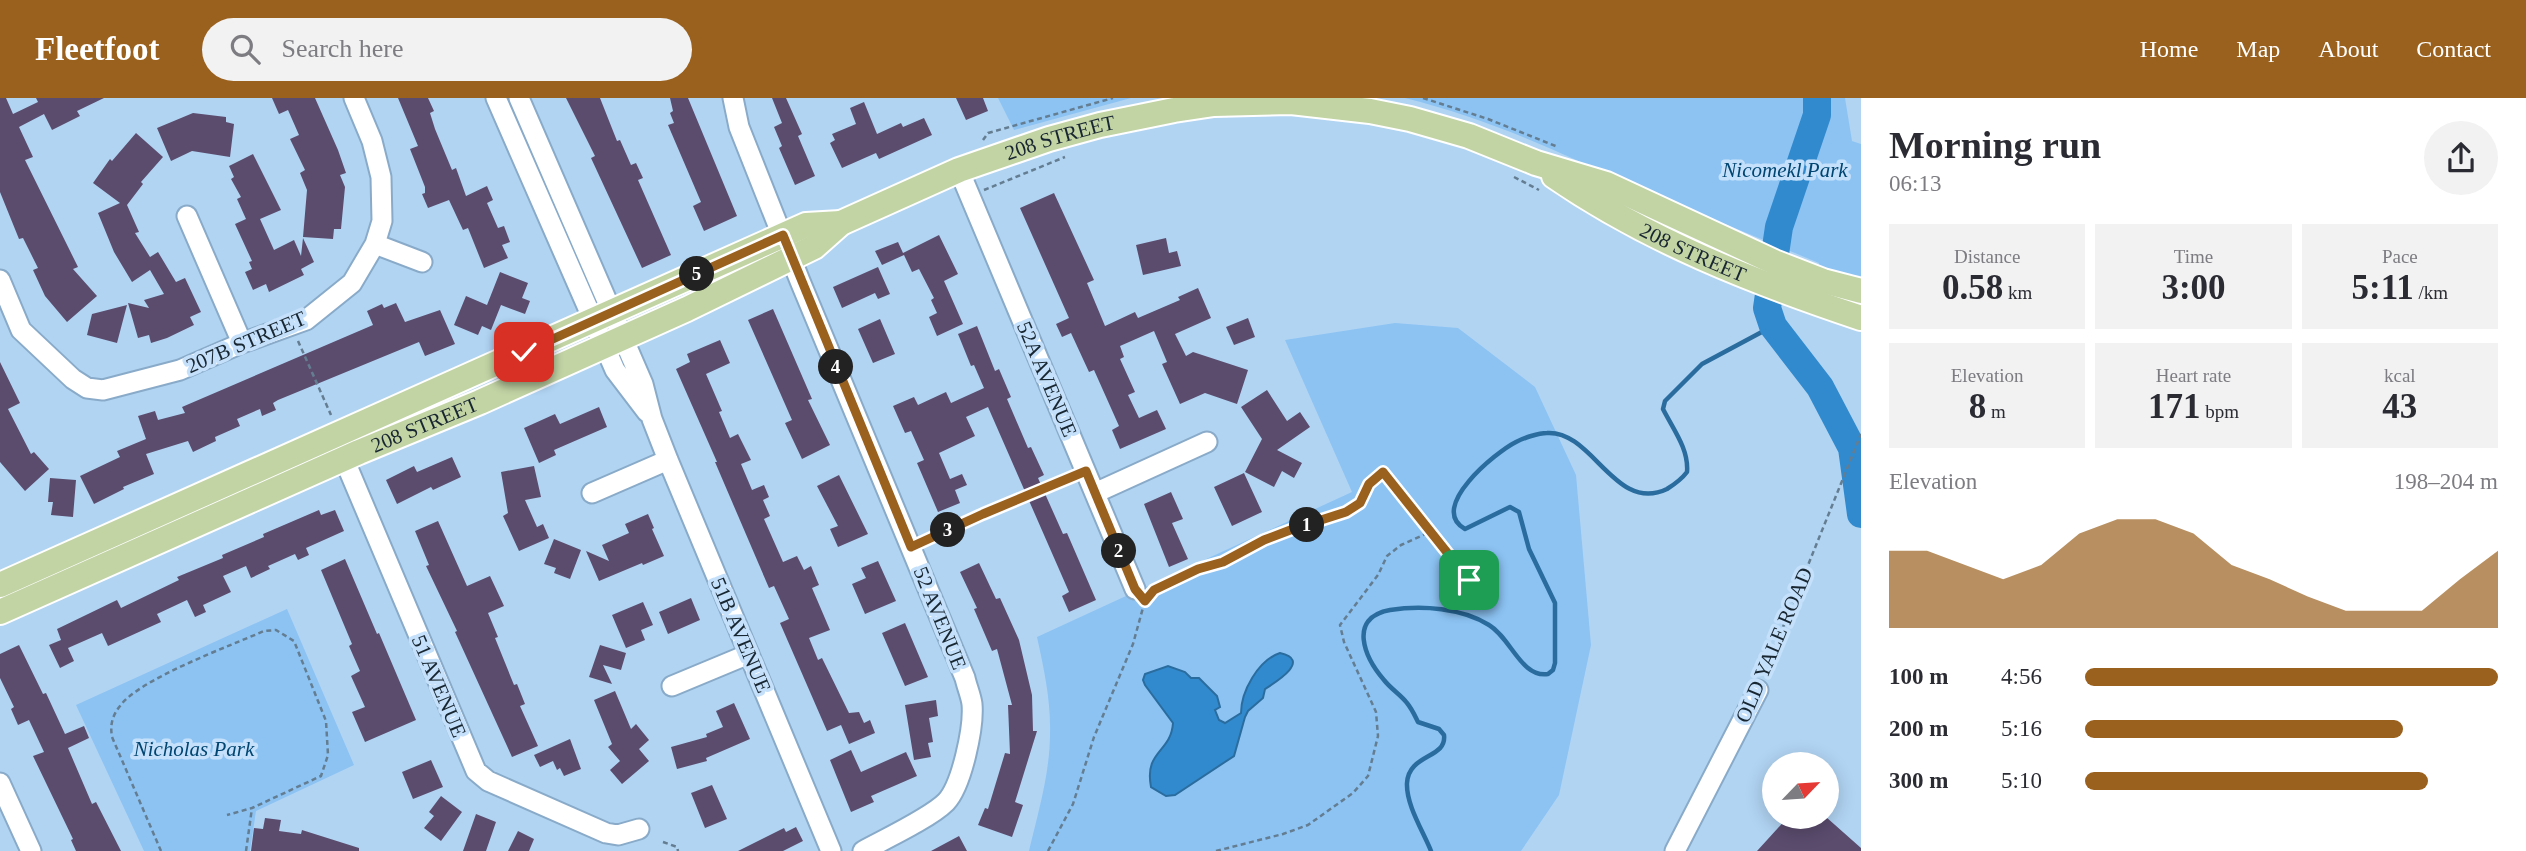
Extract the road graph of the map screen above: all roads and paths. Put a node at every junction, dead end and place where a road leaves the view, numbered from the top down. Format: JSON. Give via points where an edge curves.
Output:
{"nodes":[{"id":1,"x":354,"y":98,"type":"edge"},
{"id":2,"x":496,"y":98,"type":"edge"},
{"id":3,"x":519,"y":98,"type":"edge"},
{"id":4,"x":733,"y":98,"type":"edge"},
{"id":5,"x":1093,"y":98,"type":"edge"},
{"id":6,"x":1113,"y":98,"type":"edge"},
{"id":7,"x":1254,"y":100,"type":"edge"},
{"id":8,"x":1095,"y":103,"type":"junction"},
{"id":9,"x":988,"y":133,"type":"dead end"},
{"id":10,"x":1066,"y":156,"type":"dead end"},
{"id":11,"x":1536,"y":163,"type":"junction"},
{"id":12,"x":959,"y":170,"type":"junction"},
{"id":13,"x":1509,"y":175,"type":"dead end"},
{"id":14,"x":989,"y":188,"type":"dead end"},
{"id":15,"x":1542,"y":192,"type":"dead end"},
{"id":16,"x":187,"y":216,"type":"dead end"},
{"id":17,"x":841,"y":223,"type":"junction"},
{"id":18,"x":783,"y":235,"type":"junction"},
{"id":19,"x":375,"y":244,"type":"junction"},
{"id":20,"x":792,"y":259,"type":"junction"},
{"id":21,"x":422,"y":262,"type":"dead end"},
{"id":22,"x":0,"y":280,"type":"edge"},
{"id":23,"x":1861,"y":291,"type":"edge"},
{"id":24,"x":1819,"y":292,"type":"junction"},
{"id":25,"x":602,"y":317,"type":"junction"},
{"id":26,"x":1861,"y":318,"type":"edge"},
{"id":27,"x":291,"y":326,"type":"junction"},
{"id":28,"x":613,"y":342,"type":"junction"},
{"id":29,"x":242,"y":343,"type":"junction"},
{"id":30,"x":334,"y":428,"type":"junction"},
{"id":31,"x":1861,"y":433,"type":"edge"},
{"id":32,"x":1207,"y":442,"type":"dead end"},
{"id":33,"x":344,"y":459,"type":"junction"},
{"id":34,"x":668,"y":460,"type":"junction"},
{"id":35,"x":1086,"y":471,"type":"junction"},
{"id":36,"x":592,"y":493,"type":"dead end"},
{"id":37,"x":1095,"y":493,"type":"junction"},
{"id":38,"x":1430,"y":533,"type":"junction"},
{"id":39,"x":911,"y":547,"type":"junction"},
{"id":40,"x":0,"y":585,"type":"edge"},
{"id":41,"x":1480,"y":585,"type":"dead end"},
{"id":42,"x":1140,"y":595,"type":"junction"},
{"id":43,"x":0,"y":612,"type":"edge"},
{"id":44,"x":749,"y":654,"type":"junction"},
{"id":45,"x":672,"y":686,"type":"dead end"},
{"id":46,"x":1758,"y":690,"type":"joint"},
{"id":47,"x":0,"y":783,"type":"edge"},
{"id":48,"x":252,"y":808,"type":"junction"},
{"id":49,"x":227,"y":815,"type":"dead end"},
{"id":50,"x":639,"y":829,"type":"dead end"},
{"id":51,"x":663,"y":842,"type":"dead end"},
{"id":52,"x":31,"y":851,"type":"edge"},
{"id":53,"x":161,"y":851,"type":"edge"},
{"id":54,"x":246,"y":851,"type":"edge"},
{"id":55,"x":678,"y":851,"type":"edge"},
{"id":56,"x":831,"y":851,"type":"edge"},
{"id":57,"x":863,"y":851,"type":"edge"},
{"id":58,"x":1048,"y":851,"type":"edge"},
{"id":59,"x":1216,"y":851,"type":"edge"},
{"id":60,"x":1675,"y":851,"type":"edge"}],
"edges":[{"from":1,"to":19,"type":"street","name":"207B STREET","via":[[382,177],[382,222]]},
{"from":2,"to":25,"type":"street","name":"51B AVENUE"},
{"from":3,"to":25,"type":"street","name":"51B AVENUE"},
{"from":4,"to":18,"type":"street","name":"52 AVENUE","via":[[742,135]]},
{"from":5,"to":8,"type":"path"},
{"from":6,"to":8,"type":"path"},
{"from":7,"to":11,"type":"main road","name":"208 STREET","via":[[1410,119]]},
{"from":7,"to":12,"type":"main road","name":"208 STREET","via":[[1112,122]]},
{"from":8,"to":9,"type":"path"},
{"from":10,"to":14,"type":"path"},
{"from":11,"to":24,"type":"main road","name":"208 STREET","via":[[1606,184]]},
{"from":11,"to":24,"type":"main road","name":"208 STREET","via":[[1597,205],[1710,262]]},
{"from":12,"to":17,"type":"main road","name":"208 STREET"},
{"from":12,"to":35,"type":"street","name":"52A AVENUE"},
{"from":13,"to":15,"type":"path"},
{"from":16,"to":29,"type":"street"},
{"from":17,"to":18,"type":"main road","name":"208 STREET","via":[[806,225]]},
{"from":17,"to":20,"type":"main road","name":"208 STREET"},
{"from":18,"to":20,"type":"street","name":"52 AVENUE"},
{"from":18,"to":25,"type":"main road","name":"208 STREET"},
{"from":19,"to":21,"type":"street"},
{"from":19,"to":27,"type":"street","name":"207B STREET","via":[[352,283],[306,320]]},
{"from":20,"to":28,"type":"main road","name":"208 STREET"},
{"from":20,"to":39,"type":"street","name":"52 AVENUE"},
{"from":22,"to":29,"type":"street","name":"207B STREET","via":[[21,330],[87,388],[103,390],[180,370]]},
{"from":23,"to":24,"type":"main road","name":"208 STREET"},
{"from":24,"to":26,"type":"main road","name":"208 STREET"},
{"from":25,"to":28,"type":"street","name":"51B AVENUE"},
{"from":25,"to":30,"type":"main road","name":"208 STREET"},
{"from":27,"to":29,"type":"street","name":"207B STREET"},
{"from":27,"to":30,"type":"path"},
{"from":28,"to":33,"type":"main road","name":"208 STREET"},
{"from":28,"to":34,"type":"street","name":"51B AVENUE","via":[[615,370],[652,419]]},
{"from":30,"to":33,"type":"street","name":"51 AVENUE"},
{"from":30,"to":40,"type":"main road","name":"208 STREET"},
{"from":31,"to":46,"type":"path","name":"OLD YALE ROAD"},
{"from":32,"to":37,"type":"street"},
{"from":33,"to":43,"type":"main road","name":"208 STREET"},
{"from":33,"to":50,"type":"street","name":"51 AVENUE","via":[[476,771],[488,781],[606,833]]},
{"from":34,"to":36,"type":"street"},
{"from":34,"to":44,"type":"street","name":"51B AVENUE"},
{"from":35,"to":37,"type":"street","name":"52A AVENUE"},
{"from":35,"to":39,"type":"path"},
{"from":37,"to":42,"type":"street","name":"52A AVENUE"},
{"from":38,"to":41,"type":"path","via":[[1469,580]]},
{"from":38,"to":42,"type":"path","via":[[1383,472],[1369,484],[1360,503],[1346,512],[1264,540]]},
{"from":38,"to":59,"type":"path","via":[[1387,556],[1340,625],[1376,712],[1378,736],[1368,776],[1353,793],[1308,825]]},
{"from":39,"to":57,"type":"street","name":"52 AVENUE","via":[[969,691],[972,718],[957,783],[946,801]]},
{"from":42,"to":58,"type":"path","via":[[1133,644],[1094,737],[1073,804]]},
{"from":44,"to":45,"type":"street"},
{"from":44,"to":56,"type":"street","name":"51B AVENUE"},
{"from":46,"to":60,"type":"street","name":"OLD YALE ROAD"},
{"from":47,"to":52,"type":"street"},
{"from":48,"to":49,"type":"path"},
{"from":48,"to":53,"type":"path","via":[[321,776],[328,755],[326,721],[299,653],[294,642],[276,631],[264,631],[142,686],[120,705],[110,724]]},
{"from":48,"to":54,"type":"path"},
{"from":51,"to":55,"type":"path"}]}
